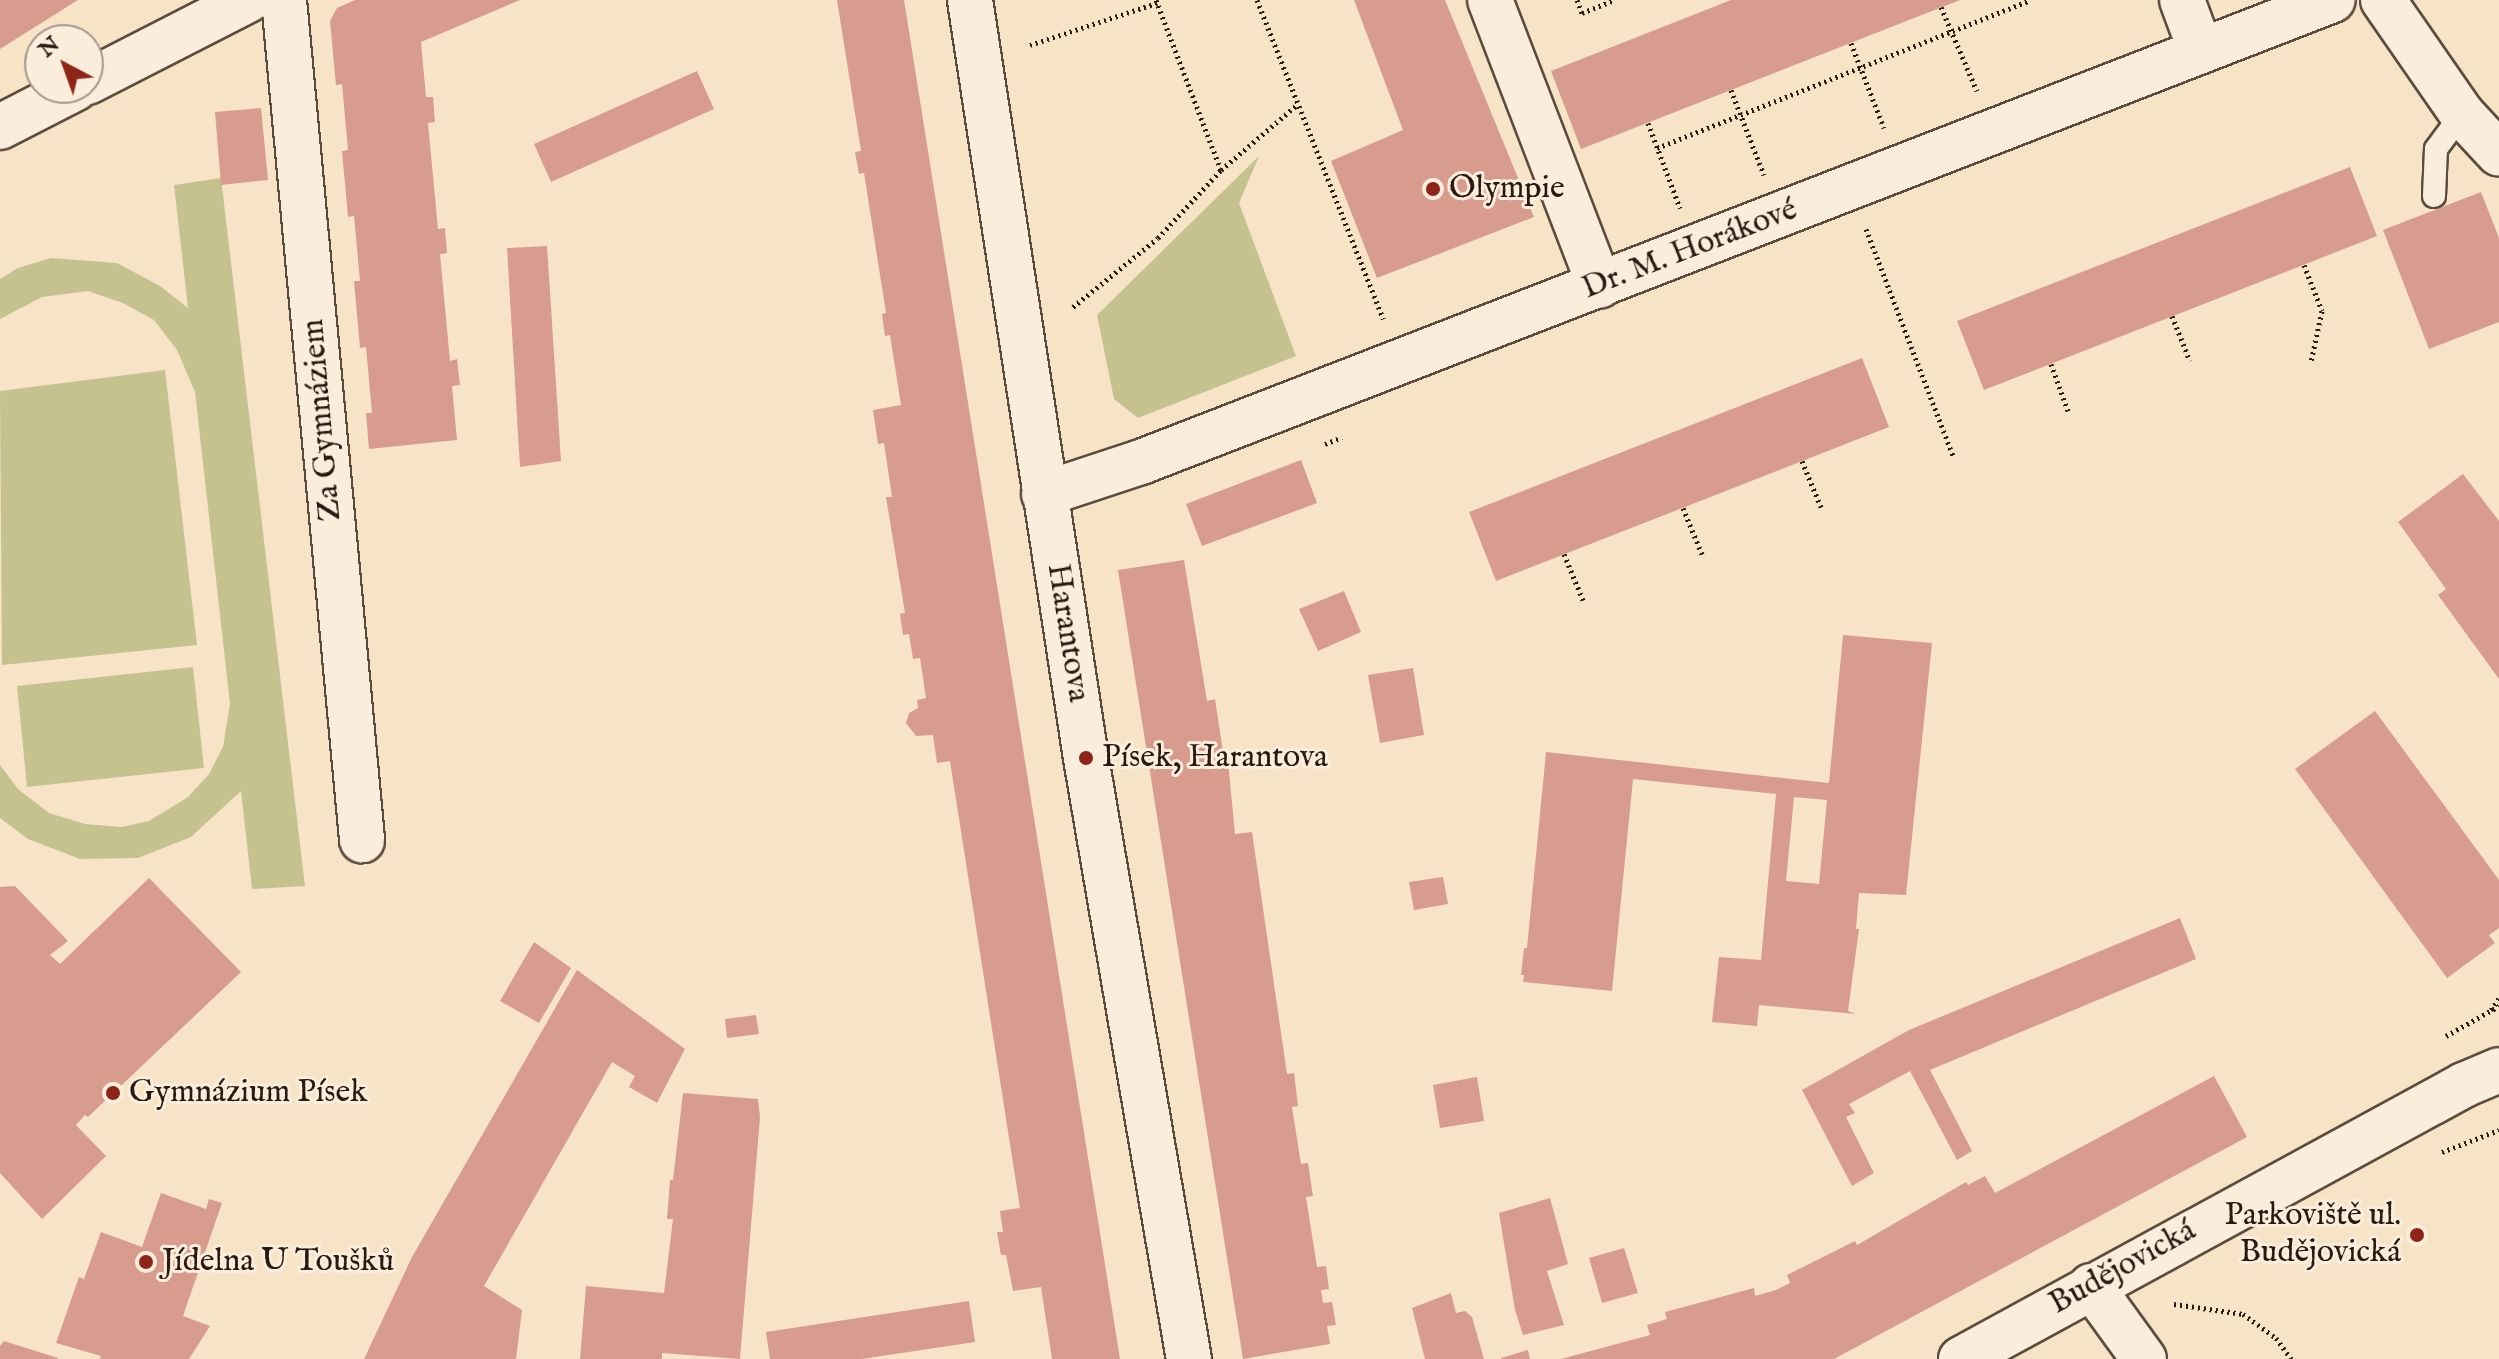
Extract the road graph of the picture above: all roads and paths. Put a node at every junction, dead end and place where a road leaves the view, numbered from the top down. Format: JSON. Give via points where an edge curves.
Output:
{"nodes":[{"id":1,"x":248,"y":0,"type":"edge"},
{"id":2,"x":284,"y":0,"type":"edge"},
{"id":3,"x":970,"y":0,"type":"edge"},
{"id":4,"x":1257,"y":0,"type":"edge"},
{"id":5,"x":1490,"y":0,"type":"edge"},
{"id":6,"x":1577,"y":0,"type":"edge"},
{"id":7,"x":1615,"y":0,"type":"edge"},
{"id":8,"x":2030,"y":0,"type":"edge"},
{"id":9,"x":2182,"y":0,"type":"edge"},
{"id":10,"x":2333,"y":0,"type":"edge"},
{"id":11,"x":2383,"y":0,"type":"edge"},
{"id":12,"x":1156,"y":2,"type":"edge"},
{"id":13,"x":1941,"y":7,"type":"dead end"},
{"id":14,"x":1951,"y":32,"type":"junction"},
{"id":15,"x":1851,"y":43,"type":"dead end"},
{"id":16,"x":1030,"y":45,"type":"dead end"},
{"id":17,"x":2200,"y":49,"type":"junction"},
{"id":18,"x":1860,"y":68,"type":"junction"},
{"id":19,"x":104,"y":74,"type":"edge"},
{"id":20,"x":1731,"y":90,"type":"dead end"},
{"id":21,"x":1980,"y":100,"type":"dead end"},
{"id":22,"x":45,"y":104,"type":"edge"},
{"id":23,"x":1298,"y":104,"type":"junction"},
{"id":24,"x":2462,"y":114,"type":"junction"},
{"id":25,"x":1741,"y":115,"type":"junction"},
{"id":26,"x":1648,"y":123,"type":"dead end"},
{"id":27,"x":0,"y":127,"type":"edge"},
{"id":28,"x":1887,"y":136,"type":"dead end"},
{"id":29,"x":1657,"y":148,"type":"junction"},
{"id":30,"x":2499,"y":154,"type":"edge"},
{"id":31,"x":1221,"y":170,"type":"junction"},
{"id":32,"x":1767,"y":183,"type":"dead end"},
{"id":33,"x":2434,"y":196,"type":"dead end"},
{"id":34,"x":1683,"y":216,"type":"dead end"},
{"id":35,"x":1861,"y":217,"type":"dead end"},
{"id":36,"x":2304,"y":265,"type":"dead end"},
{"id":37,"x":1600,"y":286,"type":"junction"},
{"id":38,"x":1073,"y":307,"type":"dead end"},
{"id":39,"x":2172,"y":316,"type":"dead end"},
{"id":40,"x":1389,"y":333,"type":"dead end"},
{"id":41,"x":2190,"y":361,"type":"dead end"},
{"id":42,"x":2311,"y":362,"type":"dead end"},
{"id":43,"x":2051,"y":364,"type":"dead end"},
{"id":44,"x":2068,"y":411,"type":"dead end"},
{"id":45,"x":1953,"y":456,"type":"dead end"},
{"id":46,"x":1802,"y":461,"type":"dead end"},
{"id":47,"x":1044,"y":494,"type":"junction"},
{"id":48,"x":1821,"y":507,"type":"dead end"},
{"id":49,"x":1683,"y":508,"type":"dead end"},
{"id":50,"x":1564,"y":554,"type":"dead end"},
{"id":51,"x":1702,"y":554,"type":"dead end"},
{"id":52,"x":1583,"y":600,"type":"dead end"},
{"id":53,"x":362,"y":840,"type":"dead end"},
{"id":54,"x":2499,"y":998,"type":"edge"},
{"id":55,"x":2499,"y":1006,"type":"edge"},
{"id":56,"x":2490,"y":1010,"type":"junction"},
{"id":57,"x":2446,"y":1036,"type":"dead end"},
{"id":58,"x":2499,"y":1070,"type":"edge"},
{"id":59,"x":2499,"y":1130,"type":"edge"},
{"id":60,"x":2438,"y":1154,"type":"dead end"},
{"id":61,"x":2091,"y":1286,"type":"junction"},
{"id":62,"x":2174,"y":1304,"type":"dead end"},
{"id":63,"x":1189,"y":1359,"type":"edge"},
{"id":64,"x":1961,"y":1359,"type":"edge"},
{"id":65,"x":2144,"y":1359,"type":"edge"},
{"id":66,"x":2291,"y":1359,"type":"edge"}],
"edges":[{"from":1,"to":19,"type":"street"},
{"from":2,"to":53,"type":"street","name":"Za Gymnáziem"},
{"from":3,"to":47,"type":"street","name":"Harantova"},
{"from":4,"to":23,"type":"path"},
{"from":5,"to":37,"type":"street"},
{"from":6,"to":7,"type":"path","via":[[1582,13]]},
{"from":8,"to":14,"type":"path"},
{"from":9,"to":17,"type":"street"},
{"from":10,"to":17,"type":"street","name":"Dr. M. Horákové"},
{"from":11,"to":24,"type":"street"},
{"from":12,"to":16,"type":"path"},
{"from":12,"to":31,"type":"path"},
{"from":13,"to":14,"type":"path"},
{"from":14,"to":18,"type":"path"},
{"from":14,"to":21,"type":"path"},
{"from":15,"to":18,"type":"path"},
{"from":17,"to":37,"type":"street","name":"Dr. M. Horákové"},
{"from":18,"to":25,"type":"path"},
{"from":18,"to":28,"type":"path"},
{"from":20,"to":25,"type":"path"},
{"from":22,"to":27,"type":"street"},
{"from":23,"to":31,"type":"path"},
{"from":23,"to":40,"type":"path"},
{"from":24,"to":30,"type":"street"},
{"from":24,"to":33,"type":"lane","via":[[2436,149]]},
{"from":25,"to":29,"type":"path"},
{"from":25,"to":32,"type":"path"},
{"from":26,"to":29,"type":"path"},
{"from":29,"to":34,"type":"path"},
{"from":31,"to":38,"type":"path","via":[[1158,238]]},
{"from":35,"to":45,"type":"path"},
{"from":36,"to":42,"type":"path","via":[[2322,311]]},
{"from":37,"to":47,"type":"street","name":"Dr. M. Horákové","via":[[1141,462]]},
{"from":39,"to":41,"type":"path"},
{"from":43,"to":44,"type":"path"},
{"from":46,"to":48,"type":"path"},
{"from":47,"to":63,"type":"street","name":"Harantova"},
{"from":49,"to":51,"type":"path"},
{"from":50,"to":52,"type":"path"},
{"from":54,"to":56,"type":"path"},
{"from":55,"to":56,"type":"path"},
{"from":56,"to":57,"type":"path"},
{"from":58,"to":61,"type":"street","name":"Budějovická"},
{"from":59,"to":60,"type":"path"},
{"from":61,"to":64,"type":"street","name":"Budějovická"},
{"from":61,"to":65,"type":"street"},
{"from":62,"to":66,"type":"path","via":[[2243,1314],[2276,1338]]}]}
